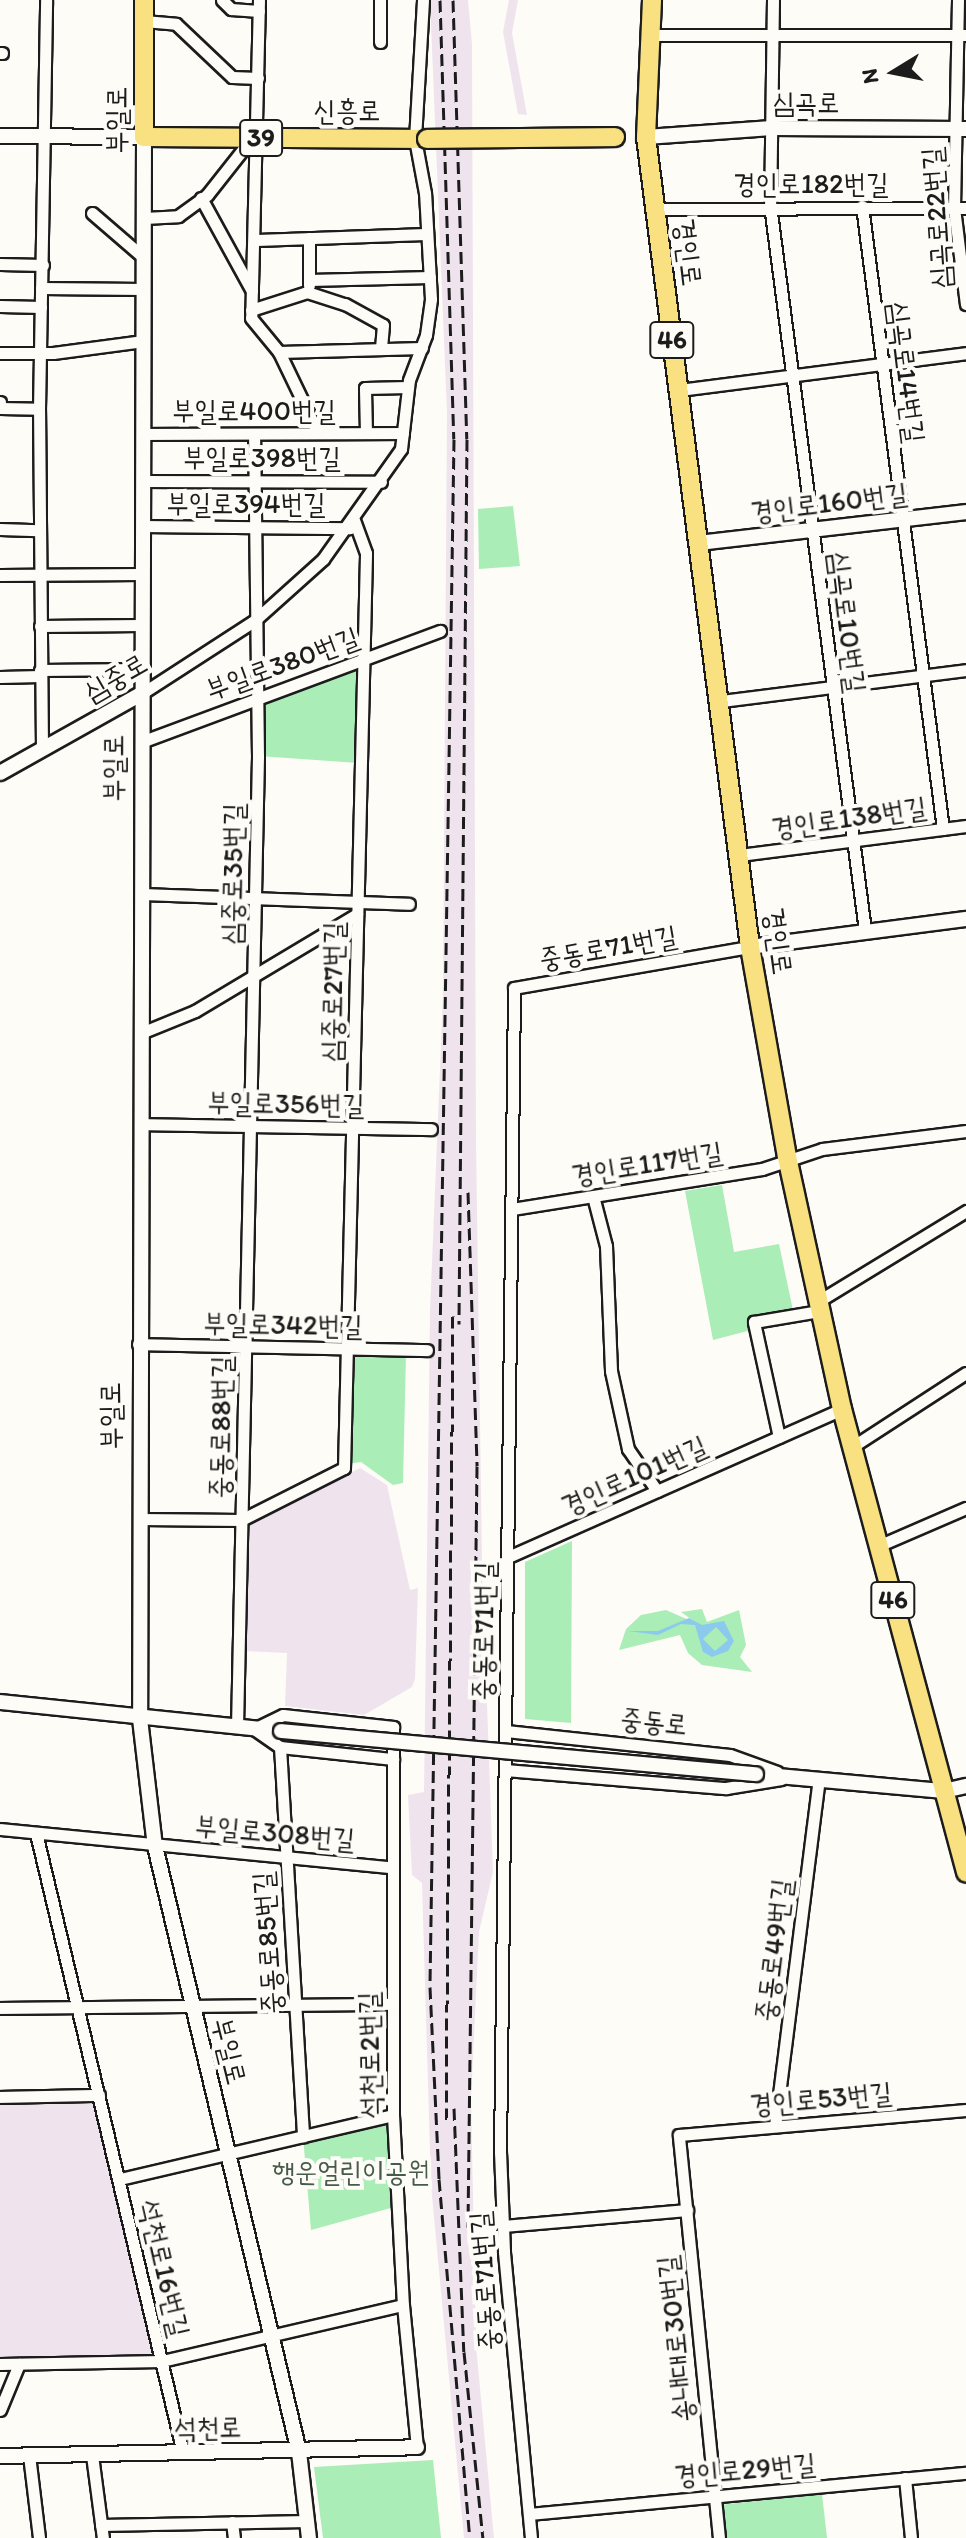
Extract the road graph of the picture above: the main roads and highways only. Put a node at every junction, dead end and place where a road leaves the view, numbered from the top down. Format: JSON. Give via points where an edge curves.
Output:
{"nodes":[{"id":1,"x":144,"y":0,"type":"edge"},
{"id":2,"x":652,"y":0,"type":"edge"},
{"id":3,"x":144,"y":137,"type":"joint"},
{"id":4,"x":646,"y":137,"type":"junction"},
{"id":5,"x":966,"y":1873,"type":"edge"}],
"edges":[{"from":1,"to":3,"type":"main road","name":"부일로"},
{"from":2,"to":4,"type":"main road","name":"경인로"},
{"from":3,"to":4,"type":"main road","name":"신흥로","number":"39","bridge":true},
{"from":4,"to":5,"type":"main road","name":"경인로","number":"46","via":[[750,947],[787,1157],[842,1409]]}]}
